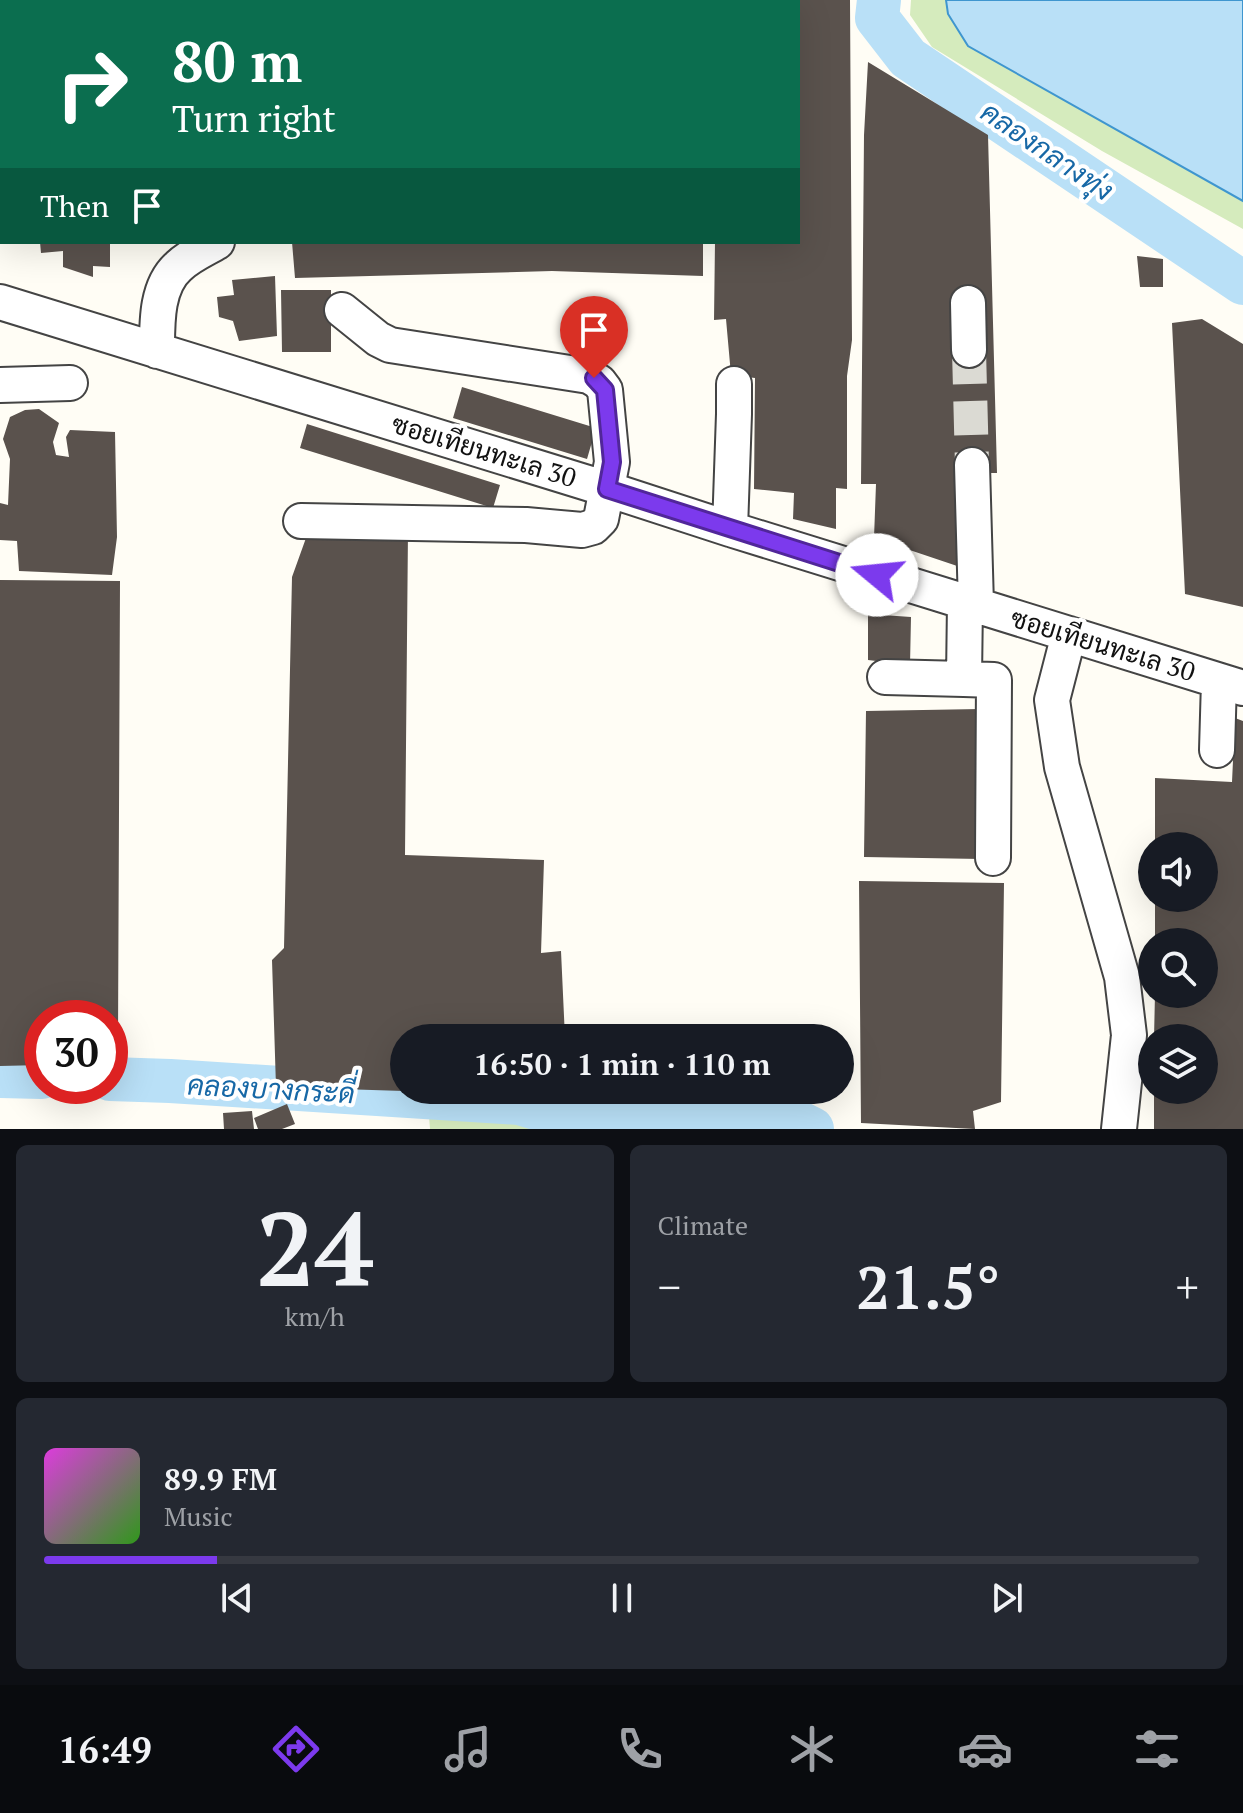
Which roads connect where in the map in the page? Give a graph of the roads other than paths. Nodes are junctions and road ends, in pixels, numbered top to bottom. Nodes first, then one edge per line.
1 (214, 244) edge
2 (0, 302) edge
3 (968, 303) dead end
4 (342, 310) dead end
5 (969, 350) tunnel mouth
6 (157, 351) junction
7 (70, 383) dead end
8 (734, 384) dead end
9 (0, 385) edge
10 (972, 465) tunnel mouth
11 (607, 489) junction
12 (301, 521) dead end
13 (730, 529) junction
14 (970, 604) junction
15 (1069, 634) junction
16 (885, 677) dead end
17 (964, 679) junction
18 (1231, 685) edge
19 (1217, 750) dead end
20 (993, 858) dead end
21 (1119, 1129) edge

1 - 6 street
2 - 6 street, ซอยเทียนทะเล 30
3 - 5 street
4 - 11 street
6 - 11 street, ซอยเทียนทะเล 30
7 - 9 street
8 - 13 street
10 - 14 street
11 - 12 street
11 - 13 street, ซอยเทียนทะเล 30
13 - 14 street, ซอยเทียนทะเล 30
14 - 15 street, ซอยเทียนทะเล 30
14 - 17 street
15 - 18 street, ซอยเทียนทะเล 30
15 - 21 street
16 - 17 street
17 - 20 street
18 - 19 street

